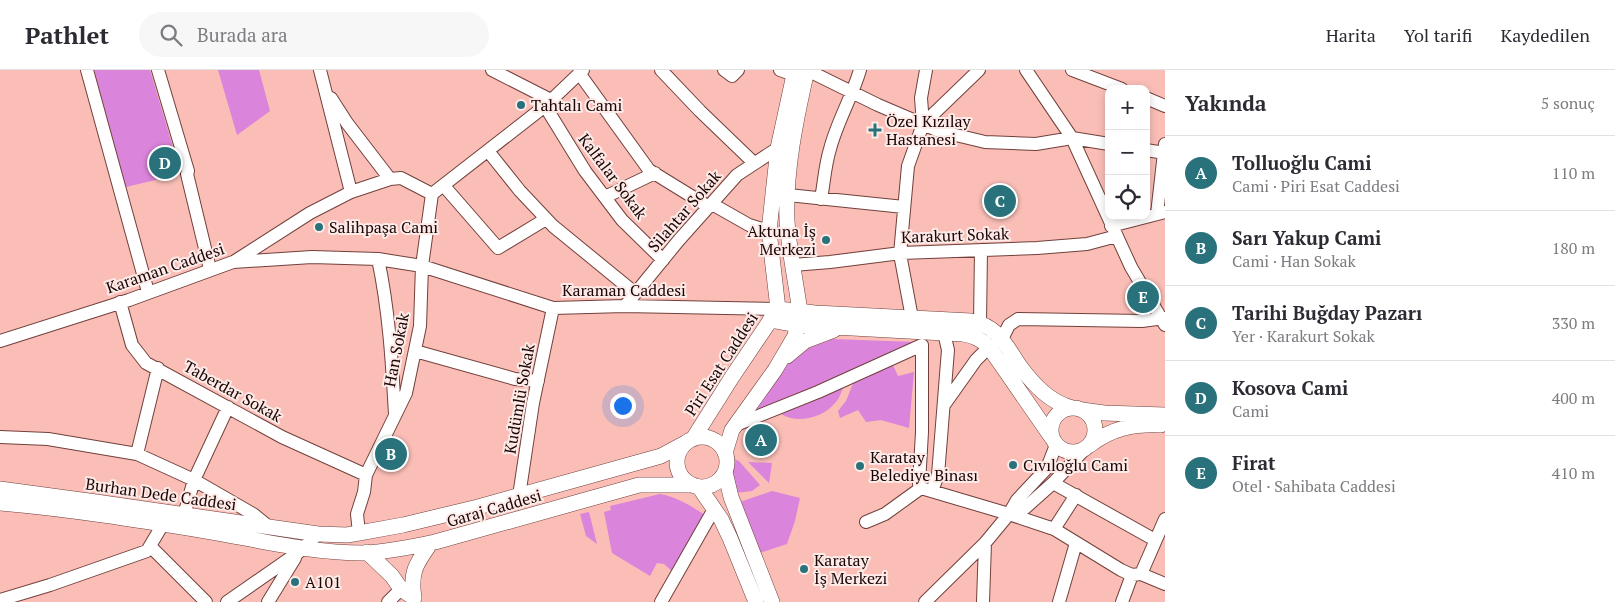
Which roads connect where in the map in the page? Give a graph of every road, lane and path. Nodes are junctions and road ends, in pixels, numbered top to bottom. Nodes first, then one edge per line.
1 (87, 70) edge
2 (158, 70) edge
3 (320, 70) edge
4 (492, 70) edge
5 (661, 70) edge
6 (724, 70) edge
7 (738, 70) edge
8 (860, 70) edge
9 (926, 70) edge
10 (979, 70) edge
11 (1026, 70) edge
12 (1072, 70) edge
13 (794, 71) edge
14 (581, 72) edge
15 (1111, 85) edge
16 (324, 88) junction
17 (853, 93) junction
18 (1150, 100) edge
19 (548, 103) junction
20 (1165, 106) edge
21 (923, 124) junction
22 (1072, 138) junction
23 (1105, 143) edge
24 (778, 148) junction
25 (1150, 150) edge
26 (1165, 150) edge
27 (488, 151) junction
28 (754, 163) junction
29 (655, 173) junction
30 (390, 179) junction
31 (444, 186) junction
32 (351, 192) junction
33 (432, 194) junction
34 (788, 195) junction
35 (605, 197) junction
36 (822, 199) junction
37 (711, 205) junction
38 (904, 207) junction
39 (1161, 213) edge
40 (546, 219) junction
41 (769, 231) junction
42 (1114, 231) junction
43 (981, 250) junction
44 (900, 253) junction
45 (378, 259) junction
46 (662, 260) junction
47 (233, 262) junction
48 (793, 265) junction
49 (422, 266) junction
50 (210, 269) junction
51 (148, 292) junction
52 (636, 293) junction
53 (120, 302) junction
54 (625, 306) junction
55 (553, 308) junction
56 (774, 315) junction
57 (799, 318) junction
58 (912, 318) junction
59 (1164, 320) edge
60 (980, 323) junction
61 (841, 327) junction
62 (944, 333) junction
63 (0, 341) edge
64 (996, 343) junction
65 (415, 352) junction
66 (780, 361) junction
67 (158, 368) junction
68 (538, 381) junction
69 (944, 405) junction
70 (228, 407) junction
71 (1077, 409) junction
72 (395, 414) junction
73 (1165, 415) edge
74 (736, 425) junction
75 (1165, 426) edge
76 (0, 437) edge
77 (690, 440) junction
78 (1054, 441) junction
79 (1087, 448) junction
80 (725, 453) junction
81 (137, 454) junction
82 (724, 472) junction
83 (366, 475) junction
84 (194, 480) junction
85 (1053, 482) junction
86 (696, 486) junction
87 (0, 489) edge
88 (927, 489) junction
89 (1076, 495) junction
90 (519, 496) junction
91 (0, 503) edge
92 (714, 509) junction
93 (1009, 514) junction
94 (184, 515) junction
95 (1165, 519) edge
96 (866, 522) dead end
97 (163, 524) junction
98 (269, 527) junction
99 (1054, 529) junction
100 (359, 533) junction
101 (318, 534) junction
102 (1155, 540) junction
103 (985, 543) junction
104 (1076, 543) junction
105 (430, 544) junction
106 (150, 546) junction
107 (301, 550) junction
108 (367, 552) junction
109 (1136, 574) junction
110 (1165, 584) edge
111 (411, 596) edge
112 (0, 600) edge
113 (206, 602) edge
114 (227, 602) edge
115 (268, 602) edge
116 (388, 602) edge
117 (661, 602) edge
118 (756, 602) edge
119 (772, 602) edge
120 (925, 602) edge
121 (983, 602) edge
122 (1058, 602) edge
123 (1122, 602) edge

1 - 51 street
2 - 50 street
3 - 16 street
4 - 19 street
5 - 28 street
6 - 7 street
8 - 17 street
9 - 21 street
10 - 21 street
11 - 22 street
12 - 15 street
13 - 17 street
13 - 24 main road
13 - 34 main road
14 - 19 street
14 - 29 street
16 - 30 street
16 - 32 street
17 - 21 street
17 - 36 street
18 - 20 street
19 - 27 street
19 - 35 street, Kalfalar Sokak
21 - 22 street
21 - 38 street
22 - 23 street
22 - 42 street
24 - 28 street, Silahtar Sokak
24 - 41 main road
25 - 26 street
26 - 39 street
27 - 31 street
27 - 40 street
28 - 37 street, Silahtar Sokak
29 - 35 street
29 - 37 street
30 - 32 street
30 - 33 street
31 - 33 street
31 - 40 street
32 - 47 street
33 - 49 street, Han Sokak
34 - 36 street
34 - 48 main road
35 - 46 street, Kalfalar Sokak
36 - 38 street
37 - 41 street
37 - 46 street, Silahtar Sokak
38 - 44 street
39 - 42 street, Karakurt Sokak
40 - 52 street
41 - 56 main road
42 - 43 street, Karakurt Sokak
42 - 59 street
43 - 44 street, Karakurt Sokak
43 - 60 street
44 - 48 street, Karakurt Sokak
44 - 58 street
45 - 47 street, Karaman Caddesi
45 - 49 street, Karaman Caddesi
45 - 72 street
46 - 52 street, Silahtar Sokak
47 - 50 street, Karaman Caddesi
48 - 57 main road
49 - 55 street, Karaman Caddesi
49 - 65 street, Han Sokak
50 - 51 street, Karaman Caddesi
51 - 53 street, Karaman Caddesi
52 - 54 street, Silahtar Sokak
53 - 63 street, Karaman Caddesi
53 - 67 street, Taberdar Sokak
54 - 55 street, Karaman Caddesi
54 - 56 street, Karaman Caddesi
55 - 68 street, Kudümlü Sokak
56 - 57 main road, Karaman Caddesi
56 - 77 main road, Piri Esat Caddesi
57 - 58 main road, Karaman Caddesi
57 - 61 main road, Karaman Caddesi
57 - 66 main road
58 - 60 main road, Karaman Caddesi
59 - 64 street
60 - 64 main road
61 - 62 main road, Karaman Caddesi
61 - 66 main road
62 - 64 main road, Karaman Caddesi
62 - 69 street
64 - 69 street
64 - 71 main road
64 - 78 main road
65 - 68 street
65 - 72 street, Han Sokak
66 - 74 main road
67 - 70 street, Taberdar Sokak
67 - 81 street
68 - 90 street, Kudümlü Sokak
69 - 88 street
70 - 83 street, Taberdar Sokak
70 - 84 street
71 - 73 main road
71 - 78 main road
71 - 79 main road
72 - 83 street, Han Sokak
74 - 80 main road
74 - 88 street
75 - 79 main road
76 - 81 street
77 - 80 main road
77 - 86 main road
77 - 90 main road, Garaj Caddesi
78 - 79 main road
78 - 93 street
79 - 85 street
80 - 82 main road
81 - 84 street
82 - 86 main road
82 - 119 main road
83 - 100 street, Han Sokak
84 - 94 street
84 - 98 street
85 - 89 street
85 - 93 street
86 - 92 main road
86 - 105 main road, Garaj Caddesi
87 - 94 main road, Burhan Dede Caddesi
88 - 93 street
88 - 96 street
89 - 99 street
89 - 102 street
90 - 100 main road, Garaj Caddesi
91 - 97 main road, Burhan Dede Caddesi
92 - 117 street
92 - 118 main road
93 - 99 street
93 - 103 street
94 - 98 main road, Burhan Dede Caddesi
95 - 102 street
97 - 106 street
97 - 107 main road, Burhan Dede Caddesi
98 - 101 main road, Burhan Dede Caddesi
99 - 104 street
100 - 101 main road, Garaj Caddesi
101 - 107 street
102 - 109 street
103 - 120 street
103 - 121 street
104 - 109 street
104 - 122 street
105 - 108 main road, Garaj Caddesi
105 - 111 main road
106 - 112 street
106 - 113 street
107 - 108 main road, Garaj Caddesi
107 - 114 street
107 - 115 street
108 - 111 main road
109 - 110 street
109 - 123 street
111 - 116 street

